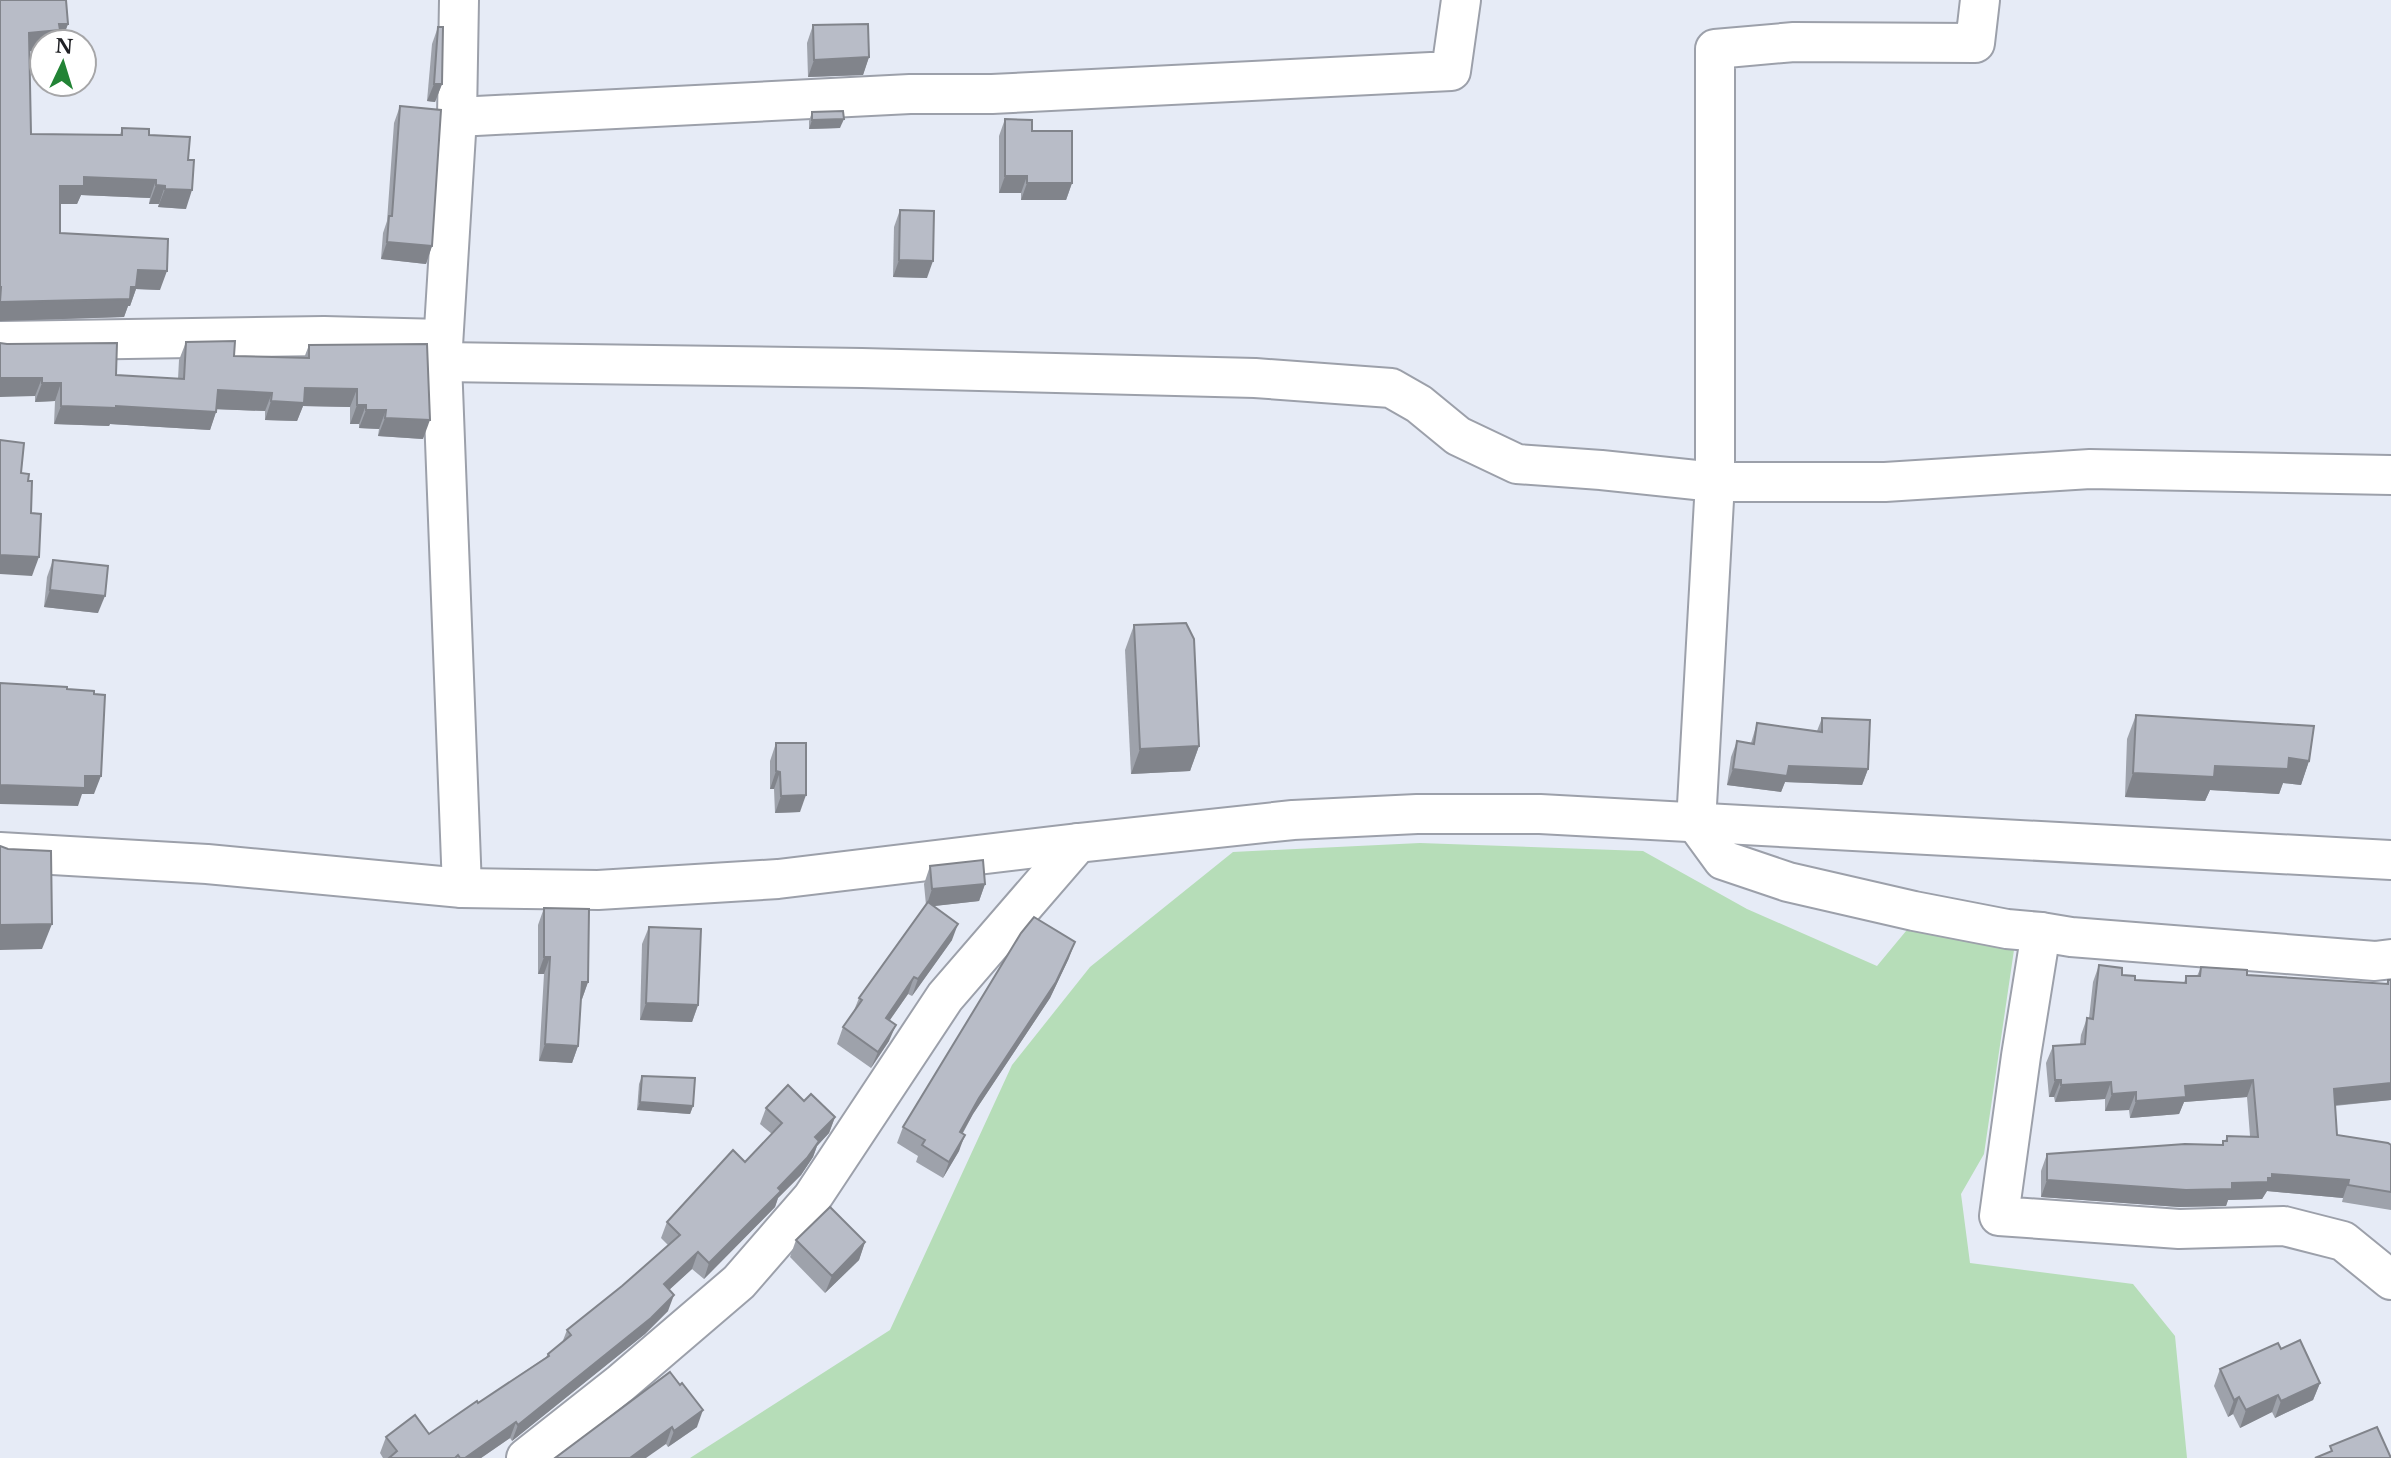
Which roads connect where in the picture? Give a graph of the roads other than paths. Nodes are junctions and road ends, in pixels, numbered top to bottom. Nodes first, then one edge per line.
1 (459, 0) edge
2 (1461, 0) edge
3 (1980, 0) edge
4 (457, 117) junction
5 (0, 341) edge
6 (442, 351) junction
7 (2391, 475) edge
8 (1715, 482) junction
9 (1696, 823) junction
10 (1078, 843) junction
11 (0, 852) edge
12 (2391, 860) edge
13 (462, 888) junction
14 (2041, 932) junction
15 (2391, 959) edge
16 (2391, 1280) edge
17 (526, 1458) edge

1 - 4 street
2 - 4 street
3 - 8 street
4 - 6 street
5 - 6 street
6 - 8 street
6 - 13 street
7 - 8 street
8 - 9 street
9 - 10 street
9 - 12 street
9 - 14 street
10 - 13 street
10 - 17 street
11 - 13 street
14 - 15 street
14 - 16 street

